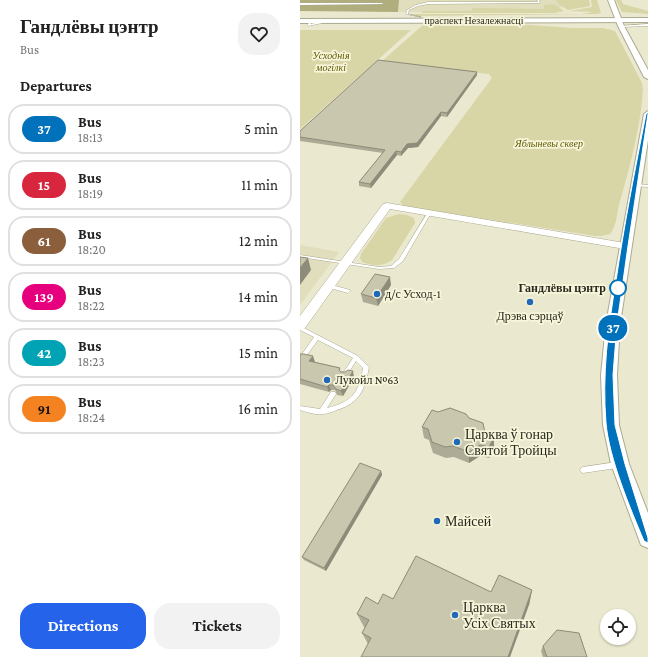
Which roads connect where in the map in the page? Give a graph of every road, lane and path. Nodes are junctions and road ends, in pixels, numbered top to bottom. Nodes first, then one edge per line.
1 (428, 0) edge
2 (434, 0) edge
3 (448, 0) edge
4 (465, 0) edge
5 (538, 0) edge
6 (611, 0) edge
7 (468, 3) junction
8 (300, 4) edge
9 (382, 4) dead end
10 (468, 7) dead end
11 (300, 17) edge
12 (420, 17) junction
13 (648, 17) edge
14 (615, 19) junction
15 (300, 20) edge
16 (648, 20) edge
17 (648, 25) edge
18 (648, 77) edge
19 (648, 114) edge
20 (642, 186) edge
21 (429, 213) junction
22 (624, 246) junction
23 (300, 256) edge
24 (345, 264) junction
25 (328, 286) junction
26 (348, 291) dead end
27 (300, 325) edge
28 (300, 328) edge
29 (317, 337) junction
30 (356, 357) junction
31 (302, 358) edge
32 (345, 374) edge
33 (333, 394) dead end
34 (300, 408) edge
35 (321, 412) junction
36 (620, 464) junction
37 (583, 470) dead end
38 (648, 538) edge

1 - 2 lane
2 - 3 lane
4 - 7 lane
5 - 7 lane
6 - 14 main road
7 - 10 lane
7 - 12 lane
8 - 9 lane
11 - 12 main road, праспект Незалежнасці
12 - 14 main road, праспект Незалежнасці
13 - 14 main road, праспект Незалежнасці
14 - 15 main road, праспект Незалежнасці
14 - 16 main road, праспект Незалежнасці
14 - 17 lane
14 - 18 main road
19 - 20 main road
20 - 22 main road
21 - 22 street
21 - 24 lane
21 - 24 street
22 - 36 main road
23 - 24 lane
24 - 25 street
25 - 26 lane
25 - 27 street
28 - 29 lane
29 - 30 lane
29 - 31 lane
30 - 32 lane
30 - 35 lane
33 - 35 lane
34 - 35 lane
36 - 37 lane
36 - 38 main road

